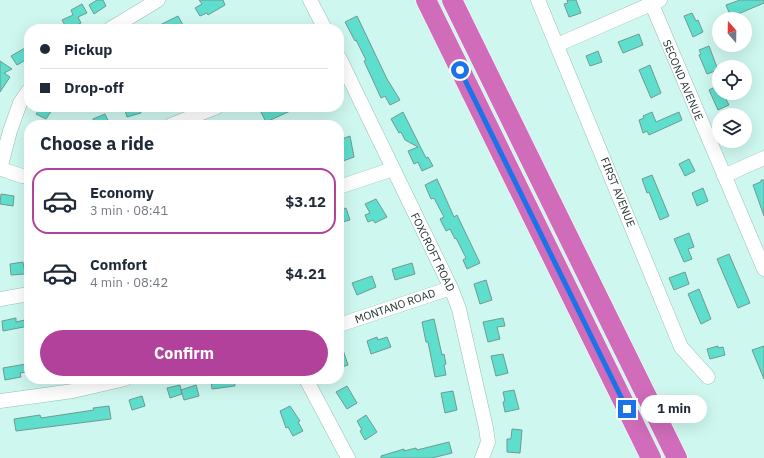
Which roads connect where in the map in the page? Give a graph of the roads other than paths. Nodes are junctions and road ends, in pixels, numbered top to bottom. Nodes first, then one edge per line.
1 (158, 0) edge
2 (310, 0) edge
3 (426, 0) edge
4 (452, 0) edge
5 (538, 0) edge
6 (654, 1) edge
7 (118, 24) edge
8 (322, 24) edge
9 (557, 45) junction
10 (344, 67) edge
11 (24, 97) edge
12 (204, 112) edge
13 (184, 120) edge
14 (764, 158) edge
15 (0, 169) edge
16 (393, 169) junction
17 (24, 176) edge
18 (724, 176) junction
19 (344, 185) edge
20 (764, 269) edge
21 (451, 288) junction
22 (24, 295) edge
23 (0, 299) edge
24 (344, 323) edge
25 (708, 377) dead end
26 (103, 384) edge
27 (309, 384) edge
28 (0, 401) edge
29 (348, 458) edge
30 (482, 458) edge
31 (651, 458) edge
32 (677, 458) edge

1 - 7 street
2 - 8 street
3 - 31 highway
4 - 32 highway
5 - 9 street, FIRST AVENUE
6 - 9 street
6 - 18 street, SECOND AVENUE
9 - 25 street, FIRST AVENUE
10 - 16 street, FOXCROFT ROAD
11 - 15 street
12 - 13 street
14 - 18 street
15 - 17 street
16 - 19 street
16 - 21 street, FOXCROFT ROAD
18 - 20 street, SECOND AVENUE
21 - 24 street, MONTANO ROAD
21 - 30 street, FOXCROFT ROAD
22 - 23 street
26 - 28 street
27 - 29 street

